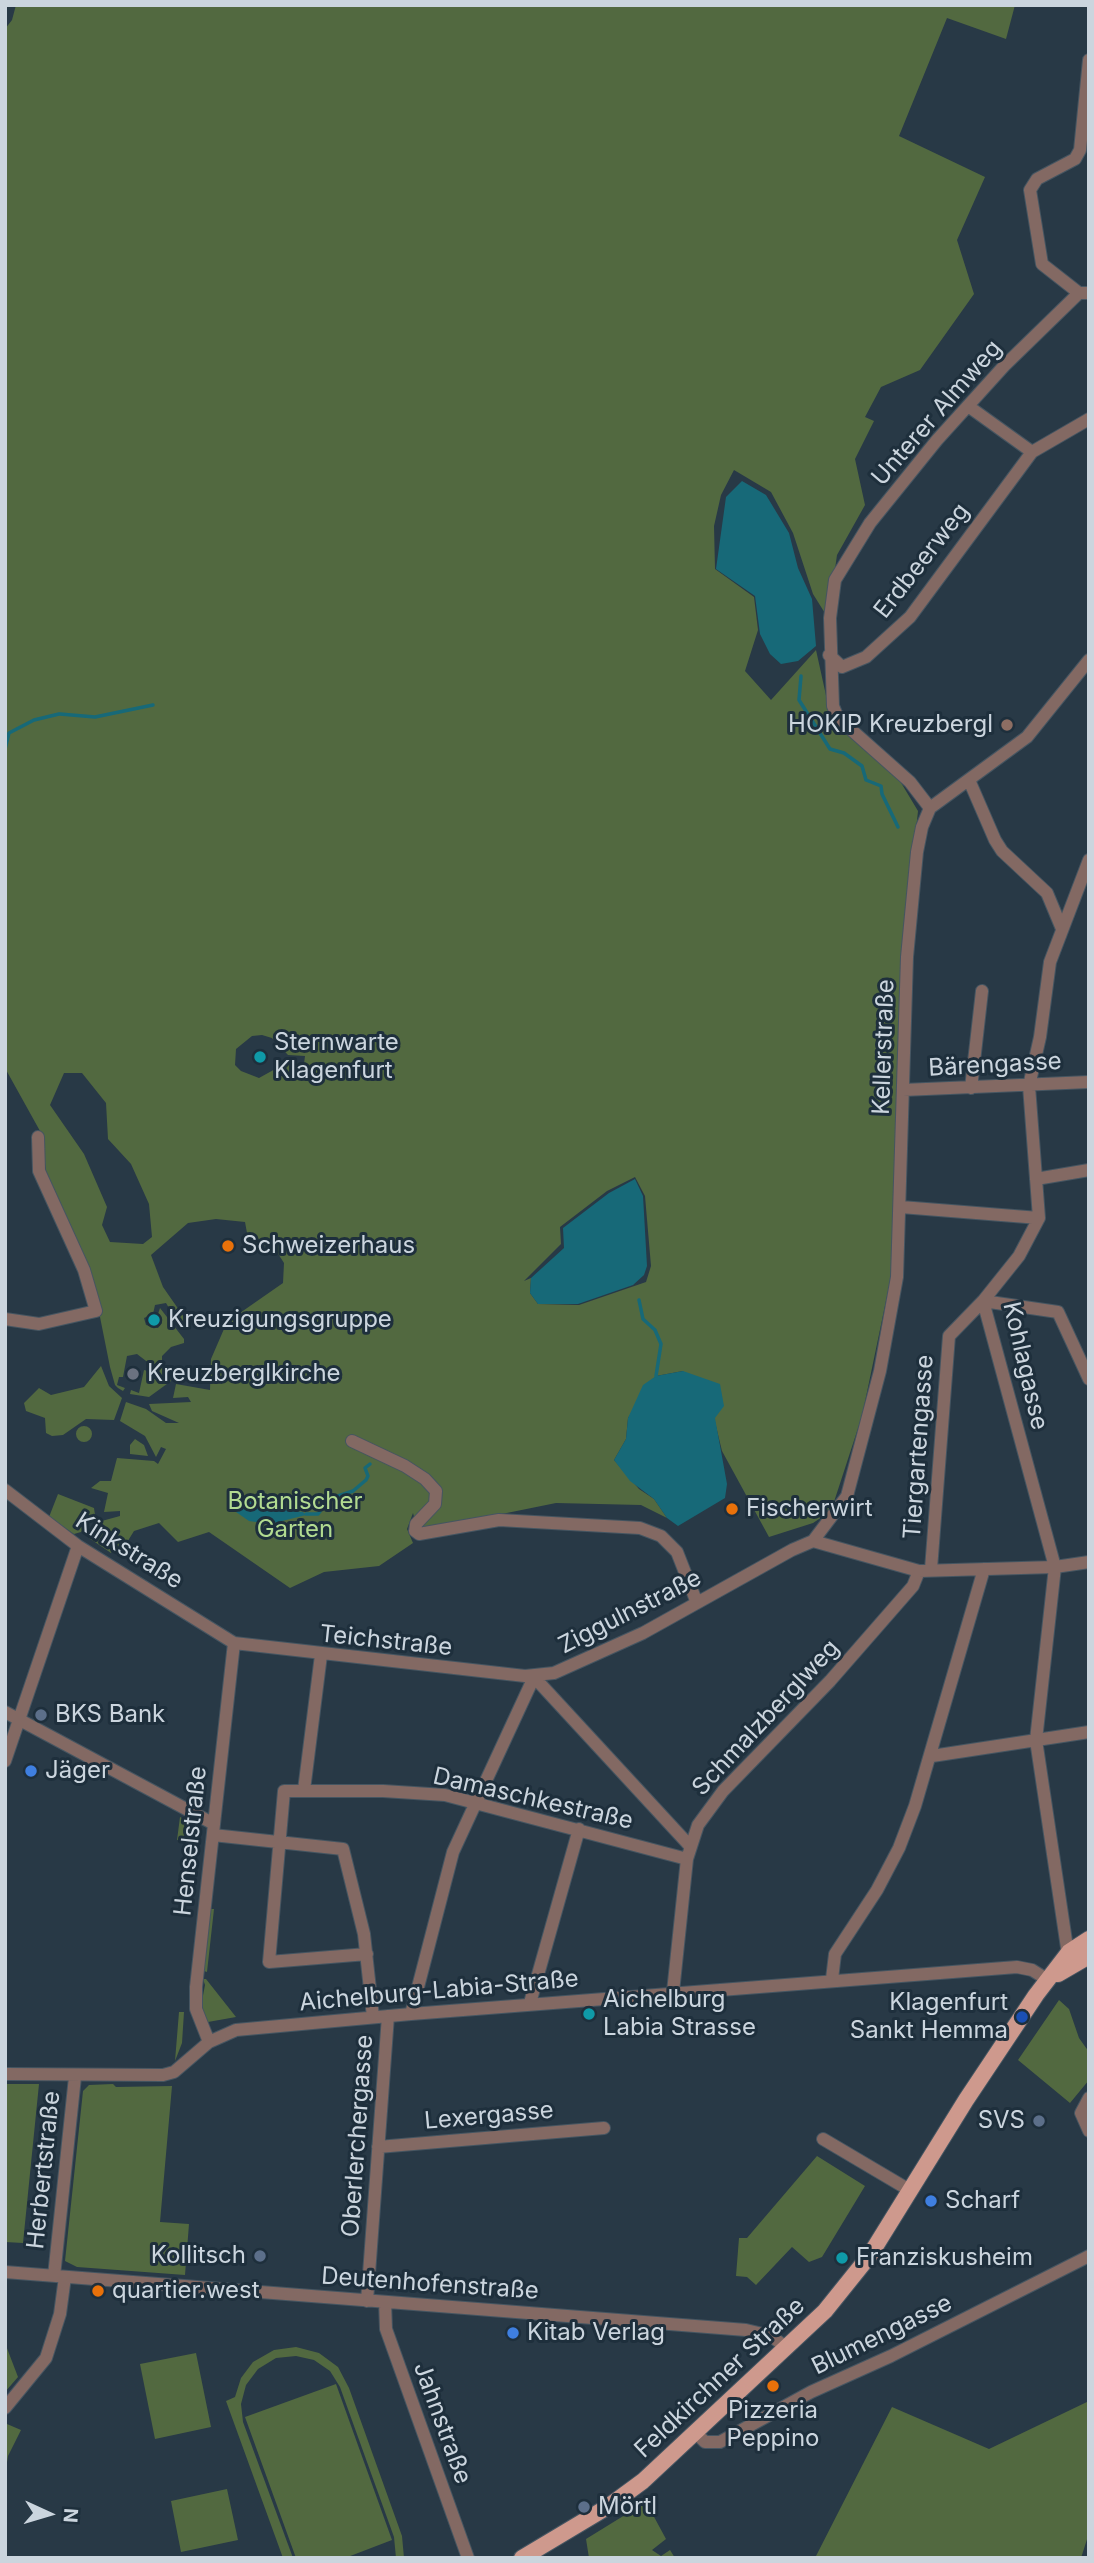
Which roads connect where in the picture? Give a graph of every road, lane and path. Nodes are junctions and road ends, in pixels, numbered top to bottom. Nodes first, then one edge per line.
1 (1089, 60) edge
2 (1076, 159) junction
3 (1089, 166) edge
4 (1084, 293) edge
5 (968, 406) junction
6 (1089, 419) edge
7 (1032, 452) junction
8 (830, 655) junction
9 (1089, 660) edge
10 (969, 780) junction
11 (930, 808) junction
12 (1089, 860) edge
13 (1062, 929) junction
14 (982, 991) dead end
15 (1089, 1082) edge
16 (1029, 1086) junction
17 (971, 1088) junction
18 (903, 1090) junction
19 (38, 1137) dead end
20 (1089, 1170) edge
21 (1036, 1179) junction
22 (901, 1207) junction
23 (1039, 1218) junction
24 (983, 1301) junction
25 (5, 1319) edge
26 (1089, 1379) edge
27 (352, 1441) dead end
28 (5, 1490) edge
29 (813, 1541) junction
30 (78, 1546) junction
31 (1089, 1562) edge
32 (1055, 1567) junction
33 (984, 1569) junction
34 (925, 1570) junction
35 (697, 1603) junction
36 (234, 1643) junction
37 (321, 1655) junction
38 (534, 1677) junction
39 (5, 1712) edge
40 (19, 1719) junction
41 (1089, 1732) edge
42 (1036, 1740) junction
43 (932, 1756) junction
44 (5, 1761) edge
45 (304, 1790) junction
46 (475, 1802) junction
47 (214, 1829) junction
48 (579, 1829) junction
49 (277, 1841) junction
50 (689, 1845) junction
51 (687, 1859) junction
52 (1089, 1940) edge
53 (368, 1954) junction
54 (1089, 1956) edge
55 (1069, 1959) junction
56 (832, 1979) junction
57 (1048, 1980) junction
58 (673, 1992) junction
59 (530, 2003) junction
60 (411, 2014) junction
61 (388, 2016) junction
62 (373, 2017) junction
63 (209, 2042) junction
64 (5, 2074) edge
65 (75, 2077) junction
66 (1089, 2098) edge
67 (604, 2128) dead end
68 (1089, 2131) edge
69 (823, 2139) dead end
70 (378, 2147) junction
71 (911, 2191) junction
72 (1089, 2256) edge
73 (5, 2272) edge
74 (59, 2277) junction
75 (367, 2301) junction
76 (384, 2302) junction
77 (787, 2348) junction
78 (5, 2408) edge
79 (696, 2433) junction
80 (468, 2558) edge
81 (522, 2558) edge

1 - 2 street
2 - 3 street
2 - 4 street
4 - 5 street, Unterer Almweg
5 - 7 street
5 - 8 street, Unterer Almweg
6 - 7 street, Erdbeerweg
7 - 8 street, Erdbeerweg
8 - 11 street
9 - 10 street
10 - 11 street
10 - 13 street
11 - 18 street, Kellerstraße
12 - 13 street
13 - 16 street
14 - 17 street
15 - 16 street, Bärengasse
16 - 17 street, Bärengasse
16 - 21 street
17 - 18 street, Bärengasse
18 - 22 street, Kellerstraße
19 - 25 street
20 - 21 street
21 - 23 street
22 - 23 street
22 - 29 street, Kellerstraße
23 - 24 street, Kohlagasse
24 - 26 street
24 - 32 street, Kohlagasse
24 - 34 street, Tiergartengasse
27 - 35 street
28 - 30 street, Kinkstraße
29 - 34 street
29 - 35 street, Ziggulnstraße
30 - 36 street, Kinkstraße
30 - 40 street
31 - 32 street
32 - 33 street
32 - 42 street
33 - 34 street
33 - 43 street
34 - 50 street, Schmalzberglweg
35 - 38 street, Ziggulnstraße
36 - 37 street, Teichstraße
36 - 47 street, Henselstraße
37 - 38 street, Teichstraße
37 - 45 street
38 - 46 street, Ziggulnstraße
38 - 50 street
39 - 40 street
40 - 44 street
40 - 47 street
41 - 42 street
42 - 43 street
42 - 55 street
43 - 56 street
45 - 46 street, Damaschkestraße
45 - 49 street, Damaschkestraße
46 - 48 street, Damaschkestraße
46 - 60 street, Ziggulnstraße
47 - 49 street
47 - 63 street, Henselstraße
48 - 51 street, Damaschkestraße
48 - 59 street
49 - 53 street
49 - 53 street
50 - 51 street, Schmalzberglweg
51 - 58 street, Schmalzberglweg
52 - 55 main road, Feldkirchner Straße
53 - 62 street
54 - 55 main road, Feldkirchner Straße
55 - 57 main road, Feldkirchner Straße
56 - 57 street, Aichelburg-Labia-Straße
56 - 58 street, Aichelburg-Labia-Straße
57 - 71 main road, Feldkirchner Straße
58 - 59 street, Aichelburg-Labia-Straße
59 - 60 street, Aichelburg-Labia-Straße
60 - 61 street, Aichelburg-Labia-Straße
61 - 62 street, Aichelburg-Labia-Straße
61 - 70 street, Oberlerchergasse
62 - 63 street, Aichelburg-Labia-Straße
63 - 65 street
64 - 65 street
65 - 74 street, Herbertstraße
66 - 68 street
67 - 70 street, Lexergasse
69 - 71 street
70 - 75 street, Oberlerchergasse
71 - 77 main road, Feldkirchner Straße
72 - 79 street, Blumengasse
73 - 74 street, Deutenhofenstraße
74 - 75 street, Deutenhofenstraße
74 - 78 street, Herbertstraße
75 - 76 street, Deutenhofenstraße
76 - 77 street, Deutenhofenstraße
76 - 80 street, Jahnstraße
77 - 79 main road, Feldkirchner Straße
79 - 81 main road, Feldkirchner Straße

